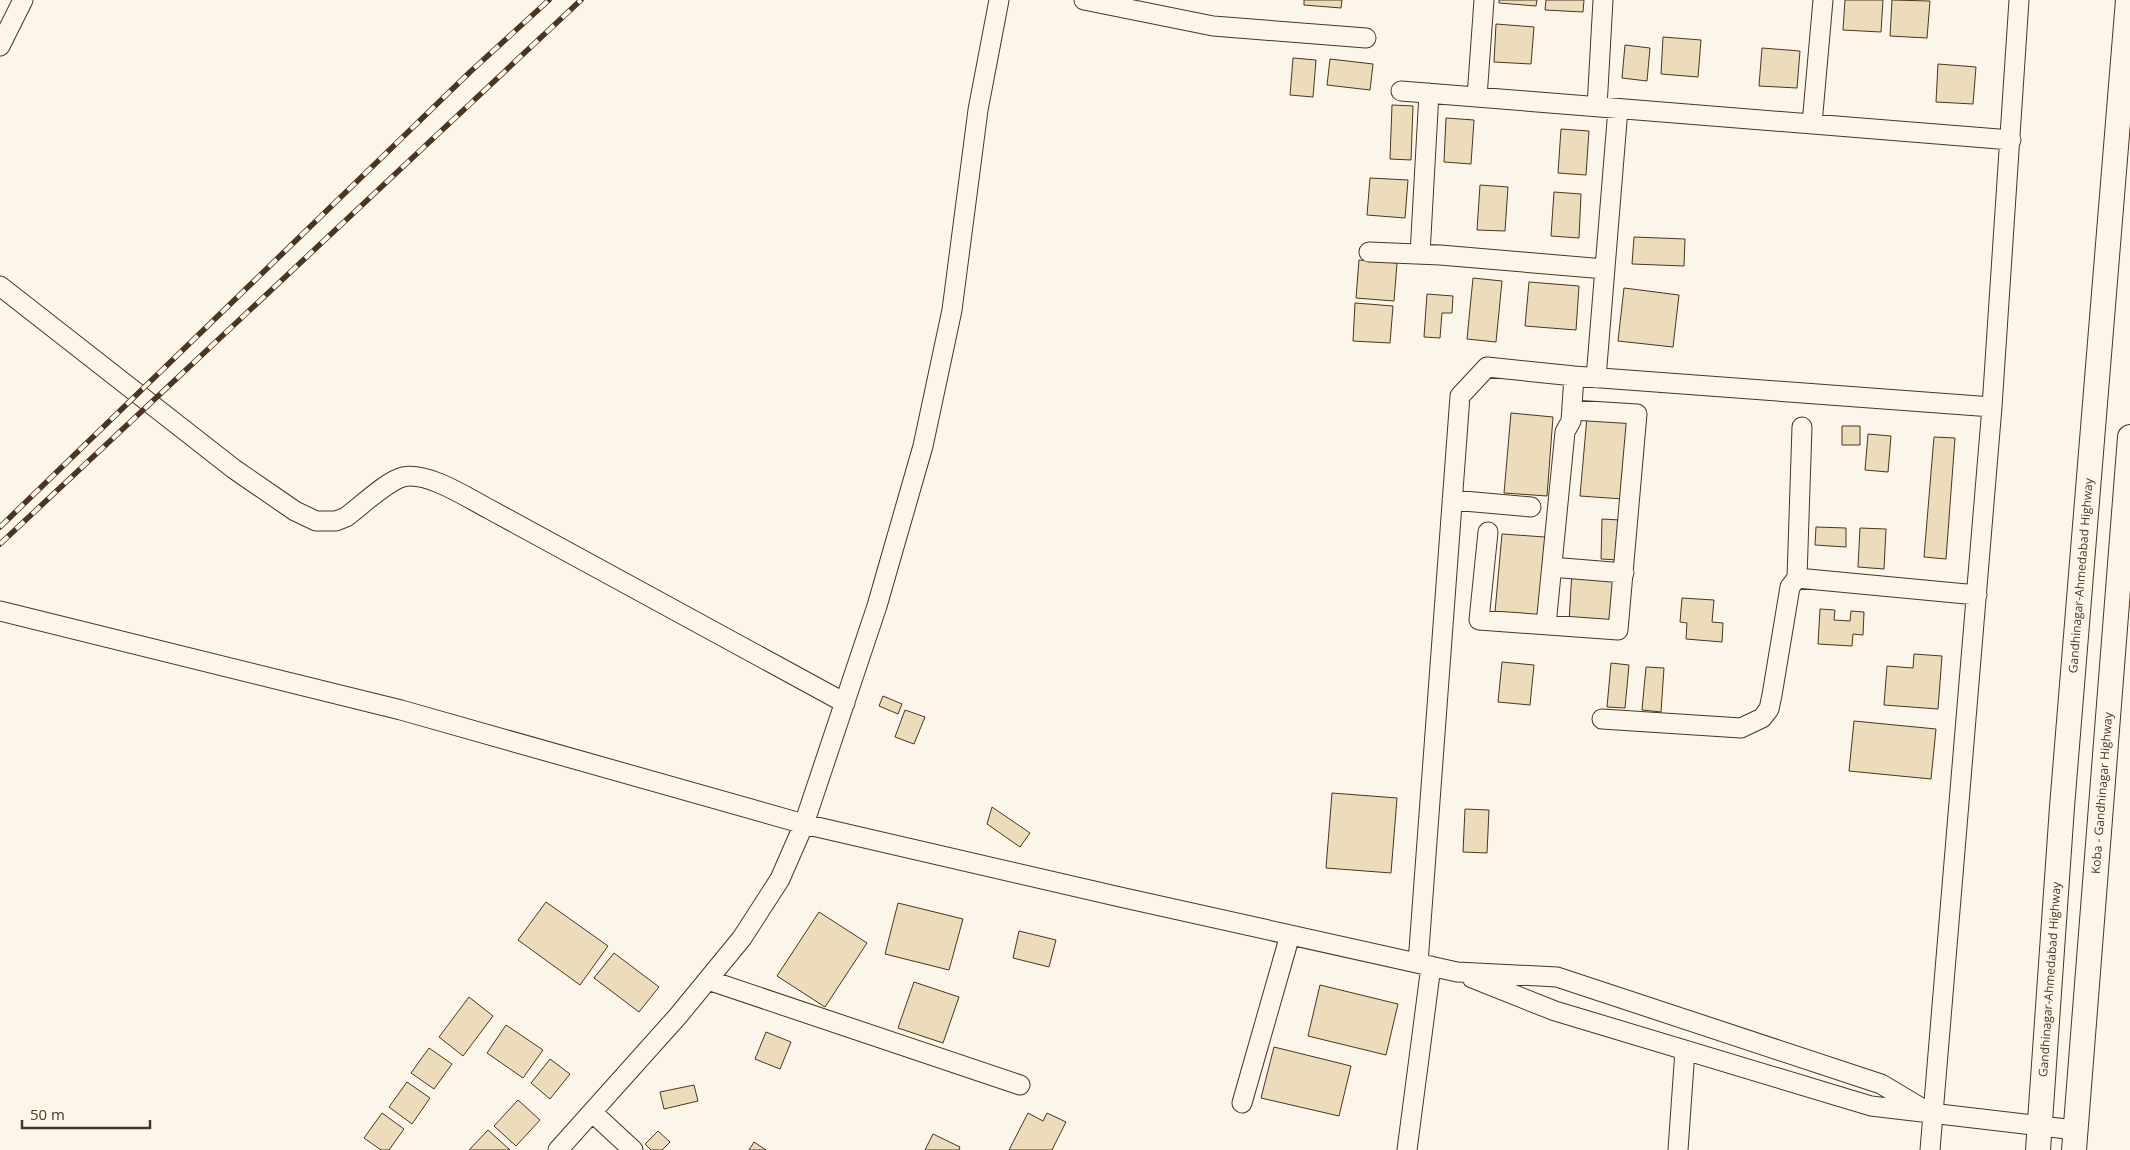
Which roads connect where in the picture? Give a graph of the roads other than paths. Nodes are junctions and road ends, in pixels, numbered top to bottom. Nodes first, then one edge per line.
1 (23, 0) edge
2 (999, 0) edge
3 (1084, 0) edge
4 (1484, 0) edge
5 (1603, 0) edge
6 (1823, 0) edge
7 (2019, 0) edge
8 (2128, 0) edge
9 (1366, 38) dead end
10 (0, 46) edge
11 (1401, 91) dead end
12 (1429, 93) junction
13 (1477, 97) junction
14 (1597, 107) junction
15 (1618, 109) junction
16 (1812, 124) junction
17 (2011, 140) junction
18 (1369, 252) dead end
19 (1420, 254) junction
20 (1605, 269) junction
21 (0, 286) edge
22 (1574, 376) junction
23 (1596, 378) junction
24 (1992, 407) junction
25 (1571, 416) junction
26 (1802, 427) dead end
27 (2130, 437) edge
28 (1452, 500) junction
29 (1531, 507) dead end
30 (1488, 532) dead end
31 (1563, 568) junction
32 (1624, 572) junction
33 (1797, 578) junction
34 (1977, 595) junction
35 (0, 611) edge
36 (1552, 625) junction
37 (845, 703) junction
38 (1602, 719) dead end
39 (804, 824) junction
40 (1290, 935) junction
41 (1425, 965) junction
42 (1457, 972) junction
43 (708, 980) junction
44 (1686, 1050) junction
45 (1020, 1085) dead end
46 (1242, 1103) dead end
47 (592, 1113) junction
48 (1933, 1115) junction
49 (2039, 1139) edge
50 (2074, 1140) edge
51 (558, 1150) edge
52 (633, 1150) edge
53 (1407, 1150) edge
54 (1678, 1150) edge
55 (1930, 1150) edge

1 - 10 street
2 - 37 street
3 - 9 street
4 - 13 street
5 - 14 street
6 - 16 street
7 - 17 street
8 - 49 main road, Gandhinagar-Ahmedabad Highway
11 - 12 street
12 - 13 street
12 - 19 street
13 - 14 street
14 - 15 street
15 - 16 street
15 - 20 street
16 - 17 street
17 - 24 street
18 - 19 street
19 - 20 street
20 - 23 street
21 - 37 street
22 - 23 street
22 - 25 street
22 - 28 street
23 - 24 street
24 - 34 street
25 - 31 street
25 - 32 street
25 - 36 street
26 - 33 street
27 - 50 main road, Koba - Gandhinagar Highway
28 - 29 street
28 - 41 street
30 - 36 street
31 - 32 street
31 - 36 street
32 - 36 street
33 - 34 street
33 - 38 street
34 - 48 street
35 - 39 street
37 - 39 street
39 - 40 street
39 - 43 street
40 - 41 street
40 - 46 street
41 - 42 street
41 - 53 street
42 - 44 street
42 - 48 street
43 - 45 street
43 - 47 street
44 - 48 street
44 - 54 street
47 - 51 street
47 - 52 street
48 - 49 street
48 - 55 street
49 - 50 street

